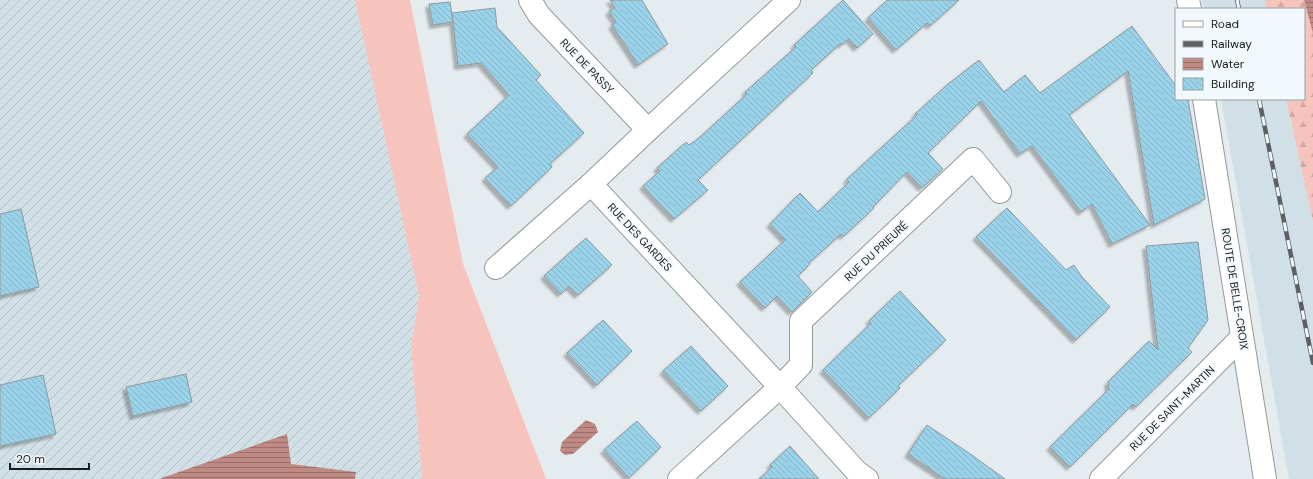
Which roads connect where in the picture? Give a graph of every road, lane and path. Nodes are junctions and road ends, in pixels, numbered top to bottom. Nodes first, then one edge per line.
1 (530, 0) edge
2 (789, 0) edge
3 (1204, 100) edge
4 (648, 130) junction
5 (591, 184) junction
6 (1000, 192) dead end
7 (496, 268) dead end
8 (1242, 337) junction
9 (780, 387) junction
10 (678, 479) edge
11 (867, 479) edge
12 (1101, 479) edge
13 (1265, 479) edge

1 - 4 street, RUE DE PASSY
2 - 4 street
3 - 8 street, ROUTE DE BELLE-CROIX
4 - 5 street
5 - 7 street
5 - 9 street, RUE DES GARDES
6 - 9 street, RUE DU PRIEURÉ
8 - 12 street, RUE DE SAINT-MARTIN
8 - 13 street, ROUTE DE BELLE-CROIX
9 - 10 street
9 - 11 street

